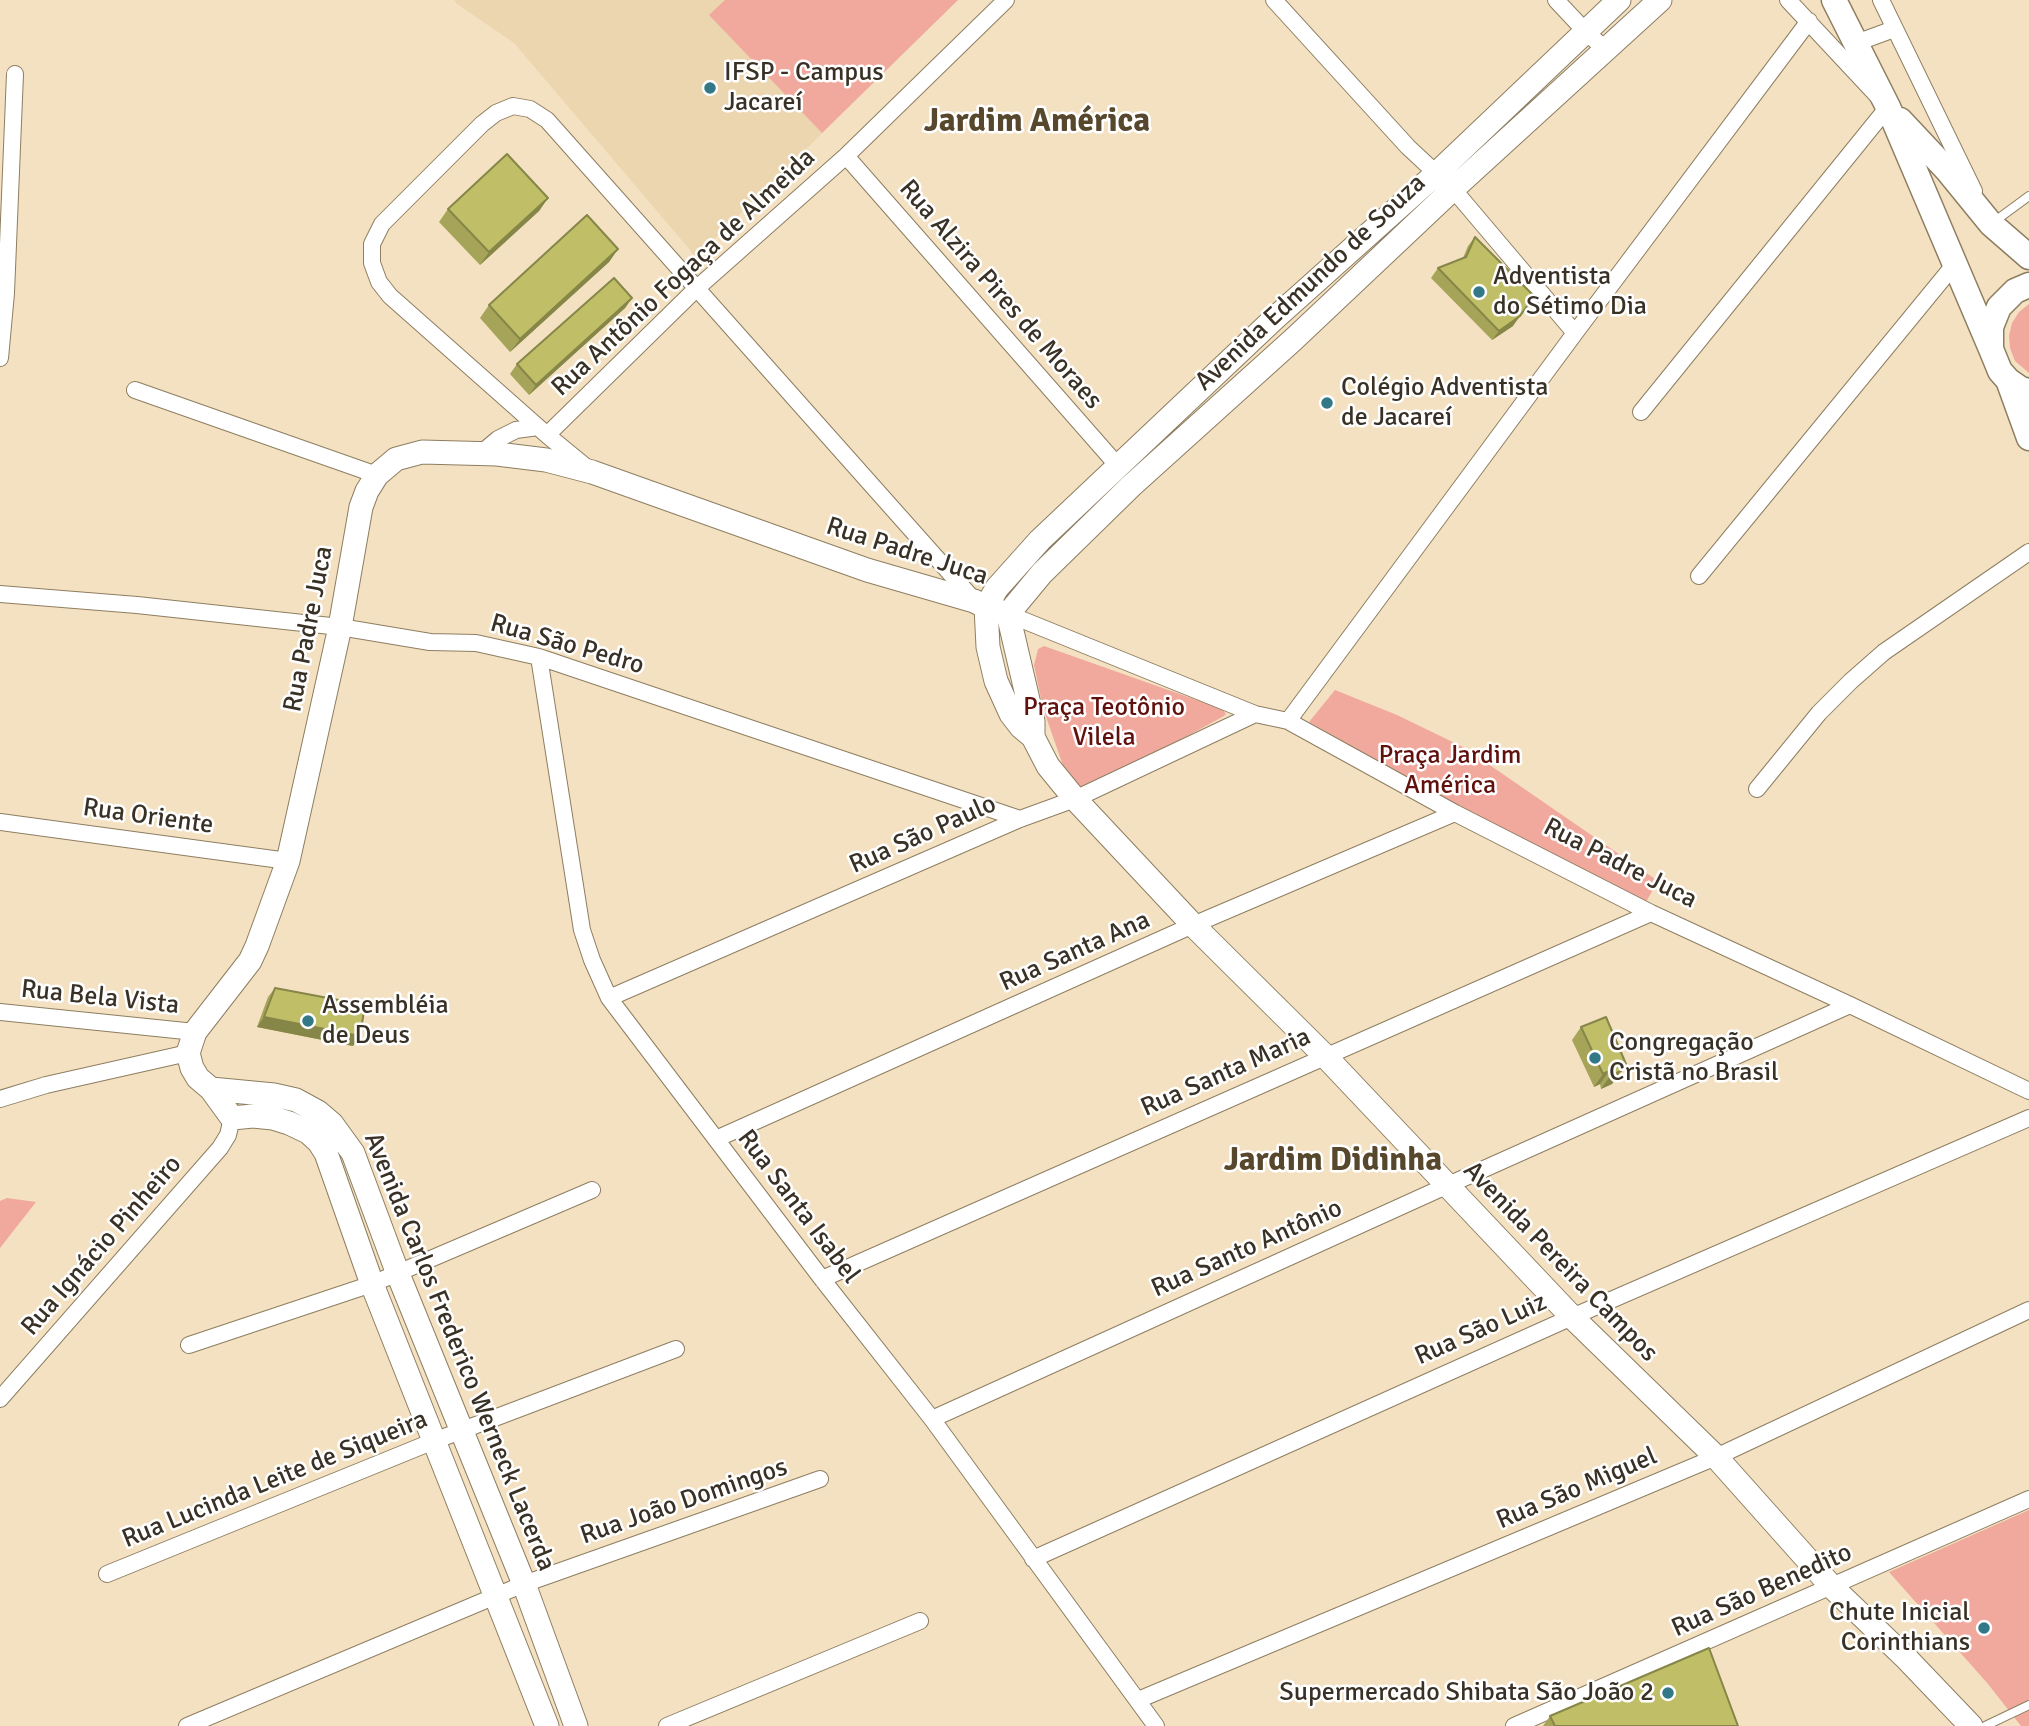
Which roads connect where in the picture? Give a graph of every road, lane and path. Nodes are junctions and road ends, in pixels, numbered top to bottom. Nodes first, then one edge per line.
1 (1006, 0) edge
2 (1274, 0) edge
3 (1556, 0) edge
4 (1619, 0) edge
5 (1660, 0) edge
6 (1788, 0) edge
7 (1834, 0) edge
8 (1881, 0) edge
9 (1809, 21) junction
10 (1894, 29) junction
11 (1586, 32) junction
12 (1856, 43) junction
13 (1606, 50) junction
14 (15, 74) dead end
15 (1888, 107) junction
16 (846, 156) junction
17 (1445, 181) junction
18 (2029, 195) edge
19 (1991, 224) junction
20 (2029, 257) edge
21 (1954, 265) junction
22 (2029, 285) edge
23 (696, 289) junction
24 (3, 292) edge
25 (1575, 333) junction
26 (1991, 349) junction
27 (0, 358) edge
28 (2018, 385) edge
29 (135, 390) dead end
30 (1641, 412) dead end
31 (542, 431) junction
32 (2029, 438) edge
33 (480, 455) junction
34 (1118, 466) junction
35 (592, 472) junction
36 (377, 475) junction
37 (2029, 552) edge
38 (1699, 576) dead end
39 (0, 594) edge
40 (989, 607) junction
41 (340, 627) junction
42 (539, 657) junction
43 (1255, 714) junction
44 (1288, 721) junction
45 (1757, 789) dead end
46 (1075, 799) junction
47 (1455, 813) junction
48 (1020, 819) junction
49 (0, 822) edge
50 (288, 861) junction
51 (1651, 913) junction
52 (1193, 925) junction
53 (609, 998) junction
54 (1850, 1005) junction
55 (0, 1012) edge
56 (192, 1042) junction
57 (1325, 1056) junction
58 (211, 1089) junction
59 (2029, 1091) edge
60 (0, 1099) edge
61 (232, 1118) junction
62 (2029, 1118) edge
63 (716, 1139) junction
64 (1446, 1185) junction
65 (592, 1189) dead end
66 (398, 1274) junction
67 (822, 1279) junction
68 (372, 1284) junction
69 (2029, 1310) edge
70 (1572, 1317) junction
71 (189, 1345) dead end
72 (676, 1349) dead end
73 (0, 1399) edge
74 (932, 1419) junction
75 (462, 1431) junction
76 (434, 1441) junction
77 (1716, 1457) junction
78 (820, 1479) dead end
79 (2029, 1499) edge
80 (1033, 1559) junction
81 (107, 1574) dead end
82 (524, 1584) junction
83 (1832, 1587) junction
84 (494, 1597) junction
85 (920, 1621) dead end
86 (1138, 1700) junction
87 (2029, 1705) edge
88 (187, 1726) edge
89 (547, 1726) edge
90 (576, 1726) edge
91 (667, 1726) edge
92 (1156, 1726) edge
93 (1514, 1726) edge
94 (1971, 1726) edge
95 (1985, 1726) edge

1 - 16 street, Rua Antônio Fogaça de Almeida
2 - 17 street
3 - 11 street
4 - 11 main road, Avenida Edmundo de Souza
5 - 13 main road, Avenida Edmundo de Souza
6 - 9 street
7 - 12 main road
8 - 10 street
9 - 15 street
9 - 25 street
10 - 12 street
10 - 19 street
11 - 13 street
11 - 17 main road, Avenida Edmundo de Souza
12 - 15 main road
13 - 17 main road, Avenida Edmundo de Souza
14 - 24 street
15 - 19 main road
15 - 21 main road
15 - 30 street
16 - 23 street, Rua Antônio Fogaça de Almeida
16 - 34 street, Rua Alzira Pires de Moraes
17 - 25 street
17 - 34 main road, Avenida Edmundo de Souza
17 - 40 main road, Avenida Edmundo de Souza
18 - 19 lane
19 - 20 main road
21 - 26 main road
21 - 38 street
22 - 26 main road
23 - 31 street, Rua Antônio Fogaça de Almeida
23 - 31 street
23 - 40 street
24 - 27 street
25 - 44 street
26 - 28 main road
28 - 32 main road
29 - 36 street
31 - 33 street
31 - 35 street
33 - 35 main road, Rua Padre Juca
33 - 36 main road, Rua Padre Juca
34 - 40 main road, Avenida Edmundo de Souza
35 - 40 main road, Rua Padre Juca
36 - 41 main road, Rua Padre Juca
37 - 45 street
39 - 41 street, Rua São Pedro
40 - 43 street, Rua Padre Juca
40 - 46 main road, Avenida Pereira Campos
41 - 42 street, Rua São Pedro
41 - 50 main road, Rua Padre Juca
42 - 48 street, Rua São Pedro
42 - 53 street, Rua Santa Isabel
43 - 44 street, Rua Padre Juca
43 - 46 street, Rua São Paulo
44 - 47 street, Rua Padre Juca
46 - 48 street, Rua São Paulo
46 - 52 main road, Avenida Pereira Campos
47 - 51 street, Rua Padre Juca
47 - 52 street, Rua Santa Ana
48 - 53 street, Rua São Paulo
49 - 50 street, Rua Oriente
50 - 56 main road, Rua Padre Juca
51 - 54 street, Rua Padre Juca
51 - 57 street, Rua Santa Maria
52 - 57 main road, Avenida Pereira Campos
52 - 63 street, Rua Santa Ana
53 - 63 street, Rua Santa Isabel
54 - 59 street, Rua Padre Juca
54 - 64 street, Rua Santo Antônio
55 - 56 street, Rua Bela Vista
56 - 58 main road
56 - 60 street
57 - 64 main road, Avenida Pereira Campos
57 - 67 street, Rua Santa Maria
58 - 61 main road
58 - 66 main road, Avenida Carlos Frederico Werneck Lacerda
61 - 68 main road, Avenida Carlos Frederico Werneck Lacerda
61 - 73 street, Rua Ignácio Pinheiro
62 - 70 street, Rua São Luiz
63 - 67 street, Rua Santa Isabel
64 - 70 main road, Avenida Pereira Campos
64 - 74 street, Rua Santo Antônio
65 - 66 street
66 - 68 street
66 - 75 main road, Avenida Carlos Frederico Werneck Lacerda
67 - 74 street, Rua Santa Isabel
68 - 71 street
68 - 76 main road, Avenida Carlos Frederico Werneck Lacerda
69 - 77 street, Rua São Miguel
70 - 77 main road, Avenida Pereira Campos
70 - 80 street, Rua São Luiz
72 - 75 street, Rua Lucinda Leite de Siqueira
74 - 80 street, Rua Santa Isabel
75 - 76 street, Rua Lucinda Leite de Siqueira
75 - 82 main road, Avenida Carlos Frederico Werneck Lacerda
76 - 81 street, Rua Lucinda Leite de Siqueira
76 - 84 main road, Avenida Carlos Frederico Werneck Lacerda
77 - 83 main road, Avenida Pereira Campos
77 - 86 street, Rua São Miguel
78 - 82 street, Rua João Domingos
79 - 83 street, Rua São Benedito
80 - 86 street, Rua Santa Isabel
82 - 84 street, Rua João Domingos
82 - 90 main road, Avenida Carlos Frederico Werneck Lacerda
83 - 93 street, Rua São Benedito
83 - 94 main road, Avenida Pereira Campos
84 - 88 street, Rua João Domingos
84 - 89 main road, Avenida Carlos Frederico Werneck Lacerda
85 - 91 street
86 - 92 street, Rua Santa Isabel
87 - 95 lane

